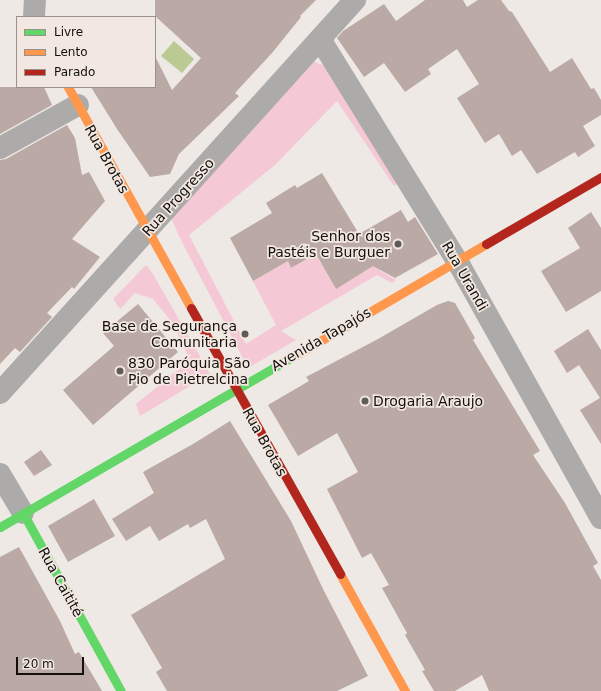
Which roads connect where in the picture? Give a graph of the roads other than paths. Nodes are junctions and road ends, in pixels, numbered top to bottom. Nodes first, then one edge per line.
1 (35, 0) edge
2 (355, 0) edge
3 (34, 16) edge
4 (320, 39) junction
5 (73, 96) edge
6 (0, 148) edge
7 (601, 177) edge
8 (147, 230) junction
9 (456, 260) junction
10 (236, 389) junction
11 (0, 393) edge
12 (0, 474) edge
13 (23, 513) junction
14 (601, 518) edge
15 (0, 527) edge
16 (121, 691) edge
17 (405, 691) edge

1 - 3 street
2 - 4 street, Rua Progresso
4 - 8 street, Rua Progresso
4 - 9 street, Rua Urandi
5 - 6 street
5 - 8 street, Rua Brotas
7 - 9 street, Avenida Tapajós
8 - 10 street, Rua Brotas
8 - 11 street, Rua Progresso
9 - 10 street, Avenida Tapajós
9 - 14 street, Rua Urandi
10 - 13 street, Avenida Tapajós
10 - 17 street, Rua Brotas
12 - 13 street, Rua Caitité
13 - 15 street, Avenida Tapajós
13 - 16 street, Rua Caitité

